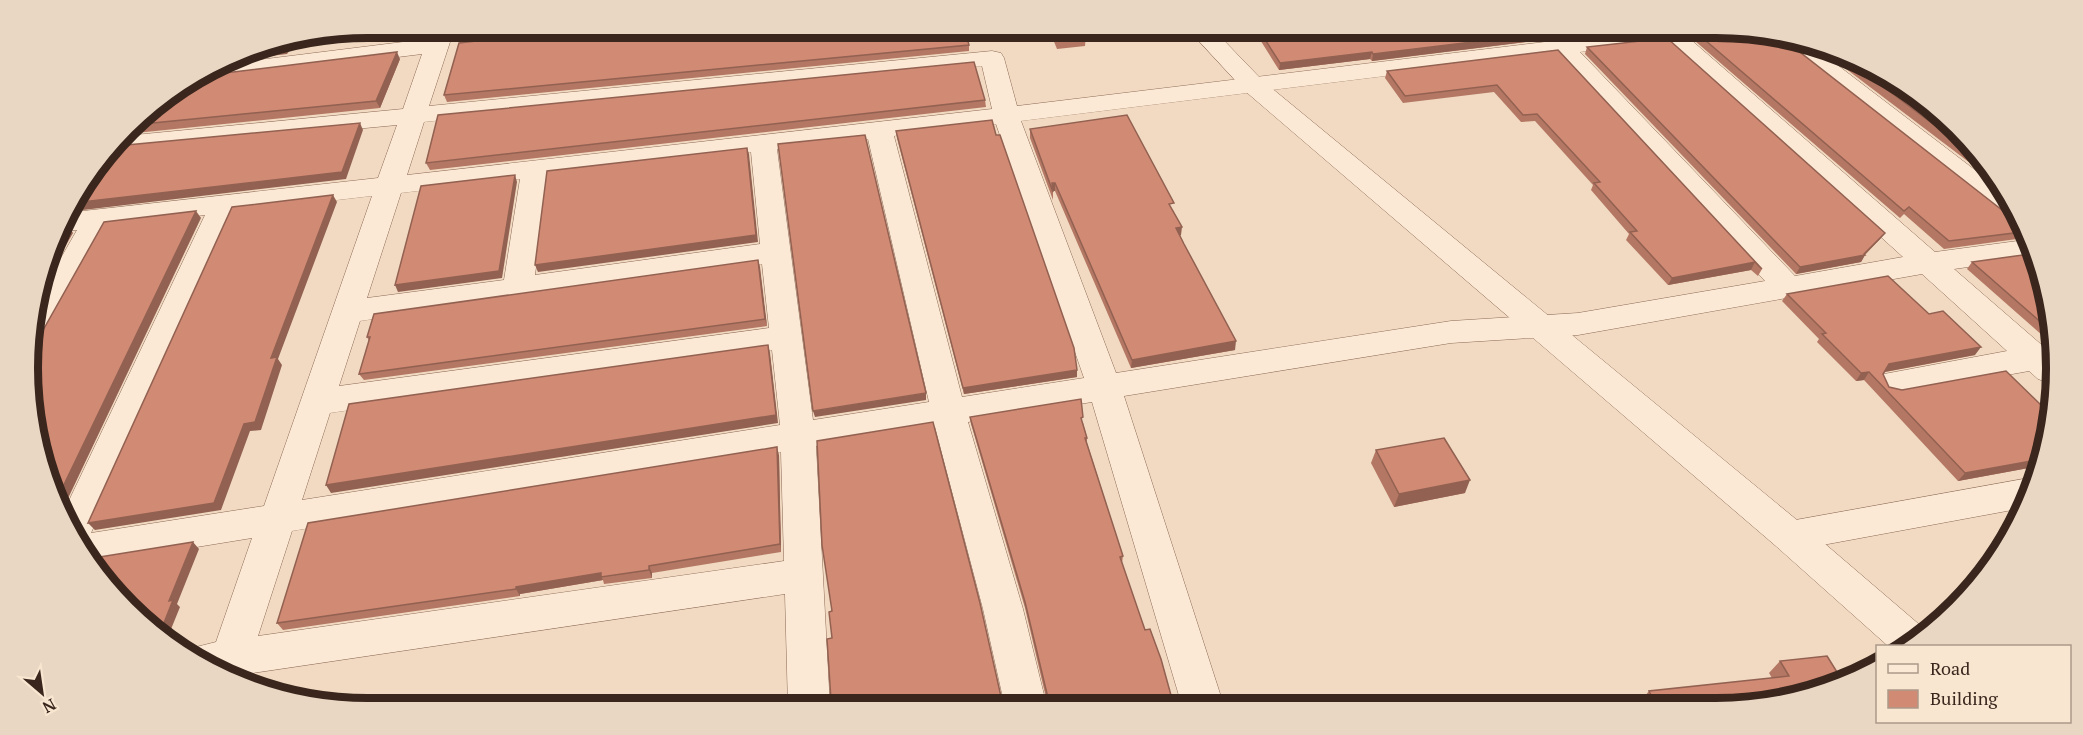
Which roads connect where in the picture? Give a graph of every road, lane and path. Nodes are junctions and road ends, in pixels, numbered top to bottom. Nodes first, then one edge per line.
1 (420, 38) edge
2 (440, 38) edge
3 (1208, 38) edge
4 (1617, 38) edge
5 (1674, 38) edge
6 (1561, 46) junction
7 (1801, 49) edge
8 (221, 72) edge
9 (1254, 86) junction
10 (414, 115) junction
11 (1006, 115) junction
12 (879, 130) junction
13 (763, 143) junction
14 (124, 144) edge
15 (535, 170) junction
16 (390, 186) junction
17 (2002, 204) edge
18 (224, 205) junction
19 (98, 219) junction
20 (72, 222) edge
21 (2023, 250) edge
22 (776, 252) junction
23 (1928, 263) junction
24 (1788, 287) junction
25 (518, 288) junction
26 (347, 312) junction
27 (41, 320) edge
28 (1542, 327) junction
29 (786, 337) junction
30 (2043, 365) edge
31 (1896, 383) dead end
32 (1104, 386) junction
33 (317, 402) junction
34 (948, 410) junction
35 (798, 435) junction
36 (2020, 494) edge
37 (278, 517) junction
38 (77, 523) edge
39 (1791, 536) junction
40 (91, 547) edge
41 (803, 575) junction
42 (1906, 637) edge
43 (220, 663) edge
44 (222, 663) edge
45 (809, 698) edge
46 (1024, 698) edge
47 (1201, 698) edge

1 - 8 street
2 - 10 street
3 - 9 street
4 - 6 street
5 - 23 street
6 - 9 street
6 - 24 street
7 - 17 street
9 - 11 street
9 - 28 street
10 - 11 street
10 - 14 street
10 - 16 street
11 - 12 street
11 - 32 street
12 - 13 street
12 - 34 street
13 - 15 street
13 - 22 street
15 - 16 street
15 - 25 street
16 - 18 street
16 - 26 street
18 - 19 street
18 - 38 street
19 - 20 street
19 - 27 street
21 - 23 street
22 - 25 street
22 - 29 street
23 - 24 street
23 - 30 street
24 - 28 street
25 - 26 street
26 - 33 street
28 - 32 street
28 - 39 street
29 - 33 street
29 - 35 street
30 - 31 street
32 - 34 street
32 - 47 street
33 - 37 street
34 - 35 street
34 - 46 street
35 - 37 street
35 - 41 street
36 - 39 street
37 - 40 street
37 - 43 street
39 - 42 street
41 - 44 street
41 - 45 street

